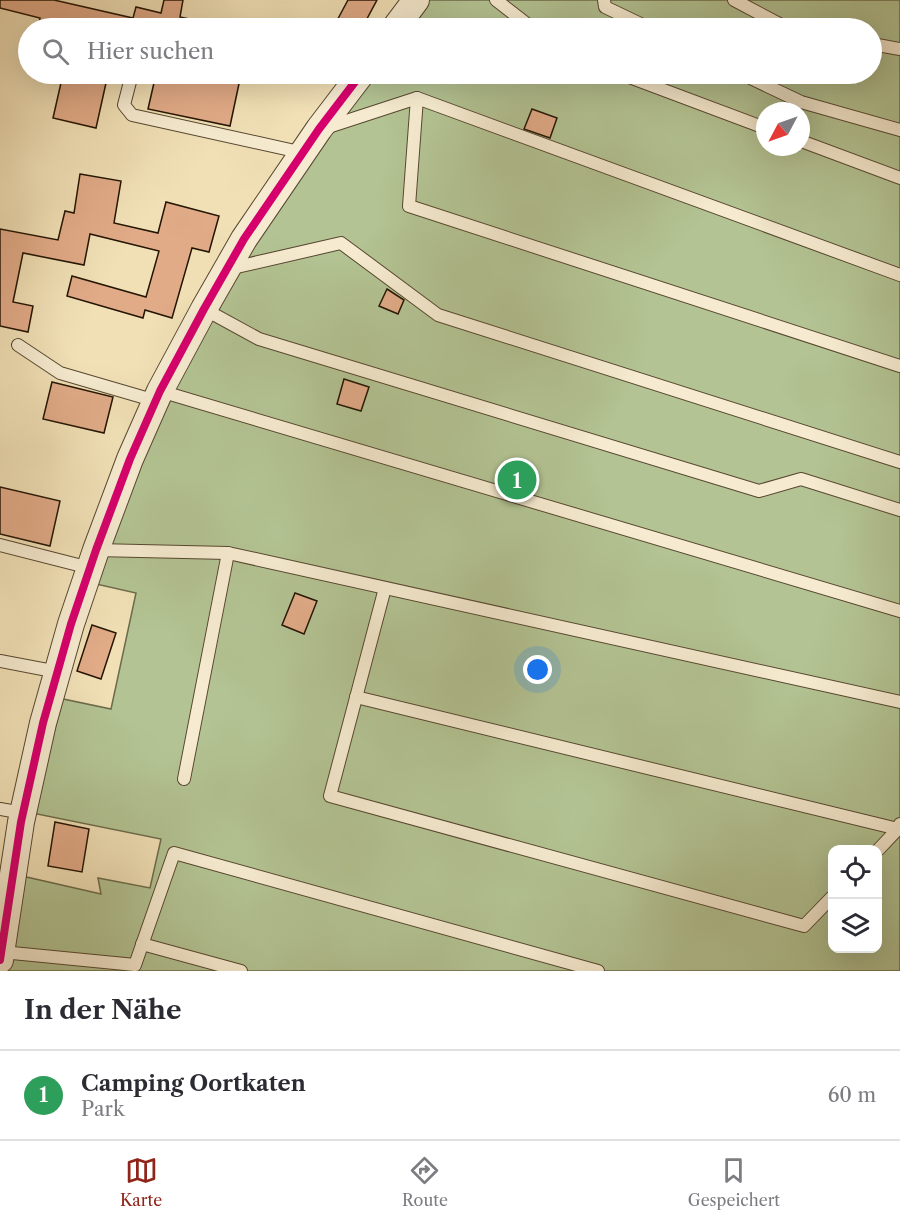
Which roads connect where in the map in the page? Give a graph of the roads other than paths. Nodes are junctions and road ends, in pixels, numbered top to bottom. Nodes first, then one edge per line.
1 (416, 0) edge
2 (496, 0) edge
3 (604, 0) edge
4 (734, 0) edge
5 (402, 18) edge
6 (519, 18) edge
7 (628, 18) edge
8 (768, 18) edge
9 (882, 46) edge
10 (900, 49) edge
11 (129, 84) edge
12 (353, 84) edge
13 (648, 84) edge
14 (763, 84) edge
15 (417, 98) junction
16 (756, 125) edge
17 (319, 129) junction
18 (900, 130) edge
19 (810, 144) edge
20 (304, 153) junction
21 (900, 178) edge
22 (225, 270) junction
23 (900, 275) edge
24 (204, 309) junction
25 (18, 345) dead end
26 (900, 366) edge
27 (158, 396) junction
28 (900, 462) edge
29 (900, 510) edge
30 (0, 545) edge
31 (228, 553) junction
32 (93, 559) junction
33 (385, 588) junction
34 (900, 611) edge
35 (0, 661) edge
36 (58, 672) junction
37 (356, 697) junction
38 (900, 702) edge
39 (184, 778) dead end
40 (11, 811) edge
41 (899, 826) edge
42 (882, 845) edge
43 (5, 891) edge
44 (830, 899) edge
45 (142, 944) junction
46 (1, 956) edge
47 (241, 971) edge
48 (598, 971) edge

1 - 5 street
2 - 6 lane
3 - 7 lane
4 - 8 lane
9 - 10 lane
11 - 20 lane
12 - 17 street
13 - 16 lane
14 - 18 lane
15 - 17 lane
15 - 23 lane
15 - 26 lane
17 - 20 street
19 - 21 lane
20 - 22 street
22 - 24 street
22 - 28 lane
24 - 27 street
24 - 29 lane
25 - 27 lane
27 - 32 street
27 - 34 lane
30 - 32 lane
31 - 32 lane
31 - 33 lane
31 - 39 lane
32 - 36 street
33 - 37 lane
33 - 38 lane
35 - 36 lane
36 - 40 street
37 - 41 lane
37 - 44 lane
40 - 43 street
41 - 42 lane
43 - 46 street
45 - 46 lane
45 - 47 lane
45 - 48 lane

